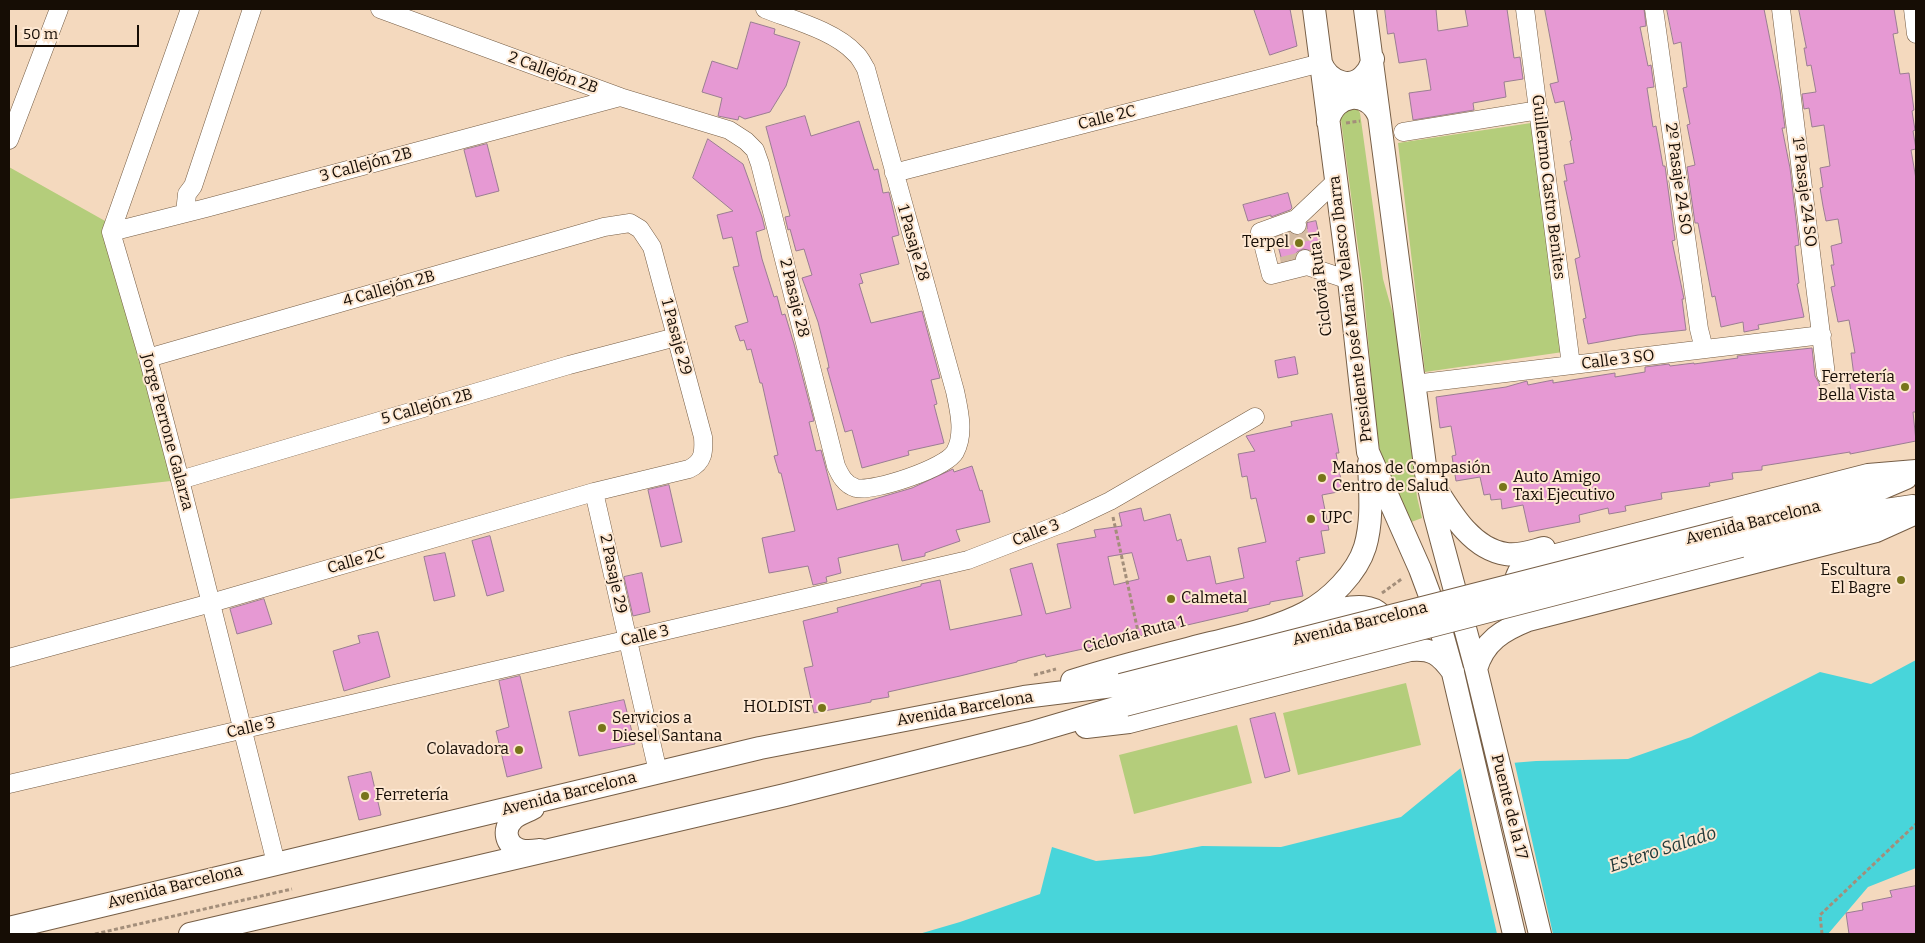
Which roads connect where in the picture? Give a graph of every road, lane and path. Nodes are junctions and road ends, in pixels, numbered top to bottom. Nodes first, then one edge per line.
1 (59, 9) edge
2 (190, 9) edge
3 (252, 9) edge
4 (380, 9) edge
5 (765, 9) edge
6 (1314, 9) edge
7 (1365, 9) edge
8 (1525, 9) edge
9 (1654, 9) edge
10 (1780, 9) edge
11 (1914, 9) edge
12 (1916, 34) edge
13 (1373, 59) junction
14 (1321, 63) junction
15 (620, 97) junction
16 (1538, 110) junction
17 (1380, 117) junction
18 (1328, 124) junction
19 (729, 130) joint
20 (1403, 132) dead end
21 (9, 139) edge
22 (894, 173) junction
23 (1335, 182) junction
24 (193, 186) junction
25 (206, 208) junction
26 (185, 213) junction
27 (630, 224) joint
28 (111, 232) junction
29 (1349, 280) junction
30 (1822, 335) junction
31 (676, 337) junction
32 (1704, 349) junction
33 (148, 358) junction
34 (1571, 365) junction
35 (1826, 375) dead end
36 (1414, 384) junction
37 (1255, 417) dead end
38 (955, 452) joint
39 (1368, 452) junction
40 (701, 460) joint
41 (1916, 472) edge
42 (1426, 473) junction
43 (180, 480) junction
44 (594, 492) junction
45 (1110, 502) junction
46 (1916, 506) edge
47 (1916, 513) edge
48 (1644, 532) junction
49 (1739, 537) junction
50 (211, 603) junction
51 (1552, 614) junction
52 (1270, 628) junction
53 (1139, 636) dead end
54 (628, 640) junction
55 (9, 658) edge
56 (1365, 662) junction
57 (1059, 668) dead end
58 (1477, 674) junction
59 (1030, 676) dead end
60 (1455, 678) junction
61 (1123, 695) junction
62 (1024, 698) junction
63 (242, 730) junction
64 (1030, 733) junction
65 (658, 772) junction
66 (9, 784) edge
67 (557, 798) junction
68 (1916, 824) edge
69 (564, 848) junction
70 (276, 863) junction
71 (9, 928) edge
72 (190, 934) edge
73 (1514, 934) edge
74 (1540, 934) edge
75 (1822, 934) edge

1 - 21 street
2 - 28 street
3 - 24 street
4 - 15 street, 2 Callejón 2B
5 - 22 street, 1 Pasaje 28
6 - 14 main road, Presidente José Maria Velasco Ibarra
7 - 13 main road
8 - 16 street, Guillermo Castro Benites
9 - 32 street, 2º Pasaje 24 SO
10 - 30 street, 1º Pasaje 24 SO
11 - 12 street
13 - 14 main road
13 - 17 main road
14 - 18 main road, Presidente José Maria Velasco Ibarra
14 - 22 street, Calle 2C
15 - 19 street, 2 Callejón 2B
15 - 25 street, 3 Callejón 2B
16 - 20 street
16 - 34 street, Guillermo Castro Benites
17 - 18 path
17 - 18 main road
17 - 36 main road
18 - 23 main road, Presidente José Maria Velasco Ibarra
19 - 38 street, 2 Pasaje 28
22 - 38 street, 1 Pasaje 28
23 - 29 main road, Presidente José Maria Velasco Ibarra
23 - 29 street
24 - 25 street
24 - 26 street
25 - 26 street, 3 Callejón 2B
26 - 28 street, 3 Callejón 2B
27 - 31 street, 1 Pasaje 29
27 - 33 street, 4 Callejón 2B
28 - 33 street, Jorge Perrone Galarza
29 - 39 main road, Presidente José Maria Velasco Ibarra
30 - 32 street, Calle 3 SO
30 - 35 street, 1º Pasaje 24 SO
31 - 40 street, 1 Pasaje 29
31 - 43 street, 5 Callejón 2B
32 - 34 street, Calle 3 SO
33 - 43 street, Jorge Perrone Galarza
34 - 36 street, Calle 3 SO
36 - 42 main road
37 - 45 street, Calle 3
39 - 52 main road
39 - 60 main road, Presidente José Maria Velasco Ibarra
40 - 44 street, Calle 2C
41 - 48 main road
41 - 49 main road, Avenida Barcelona
42 - 48 main road
42 - 58 main road
43 - 50 street, Jorge Perrone Galarza
44 - 50 street, Calle 2C
44 - 54 street, 2 Pasaje 29
45 - 53 path
45 - 54 street, Calle 3
46 - 49 main road, Avenida Barcelona
47 - 51 main road
48 - 51 main road
49 - 61 main road, Avenida Barcelona, bridge
50 - 55 street, Calle 2C
50 - 63 street, Jorge Perrone Galarza
51 - 58 main road
52 - 56 main road
52 - 62 main road
54 - 63 street, Calle 3
54 - 65 street, 2 Pasaje 29
56 - 60 main road
56 - 64 main road
57 - 59 path
58 - 74 main road, Puente de la 17
60 - 73 main road, Puente de la 17
61 - 62 main road, Avenida Barcelona
61 - 64 main road, Avenida Barcelona
62 - 65 main road, Avenida Barcelona
63 - 66 street, Calle 3
63 - 70 street, Jorge Perrone Galarza
64 - 69 main road, Avenida Barcelona
65 - 67 main road, Avenida Barcelona
67 - 69 main road
67 - 70 main road, Avenida Barcelona
68 - 75 path
69 - 72 main road, Avenida Barcelona
70 - 71 main road, Avenida Barcelona

